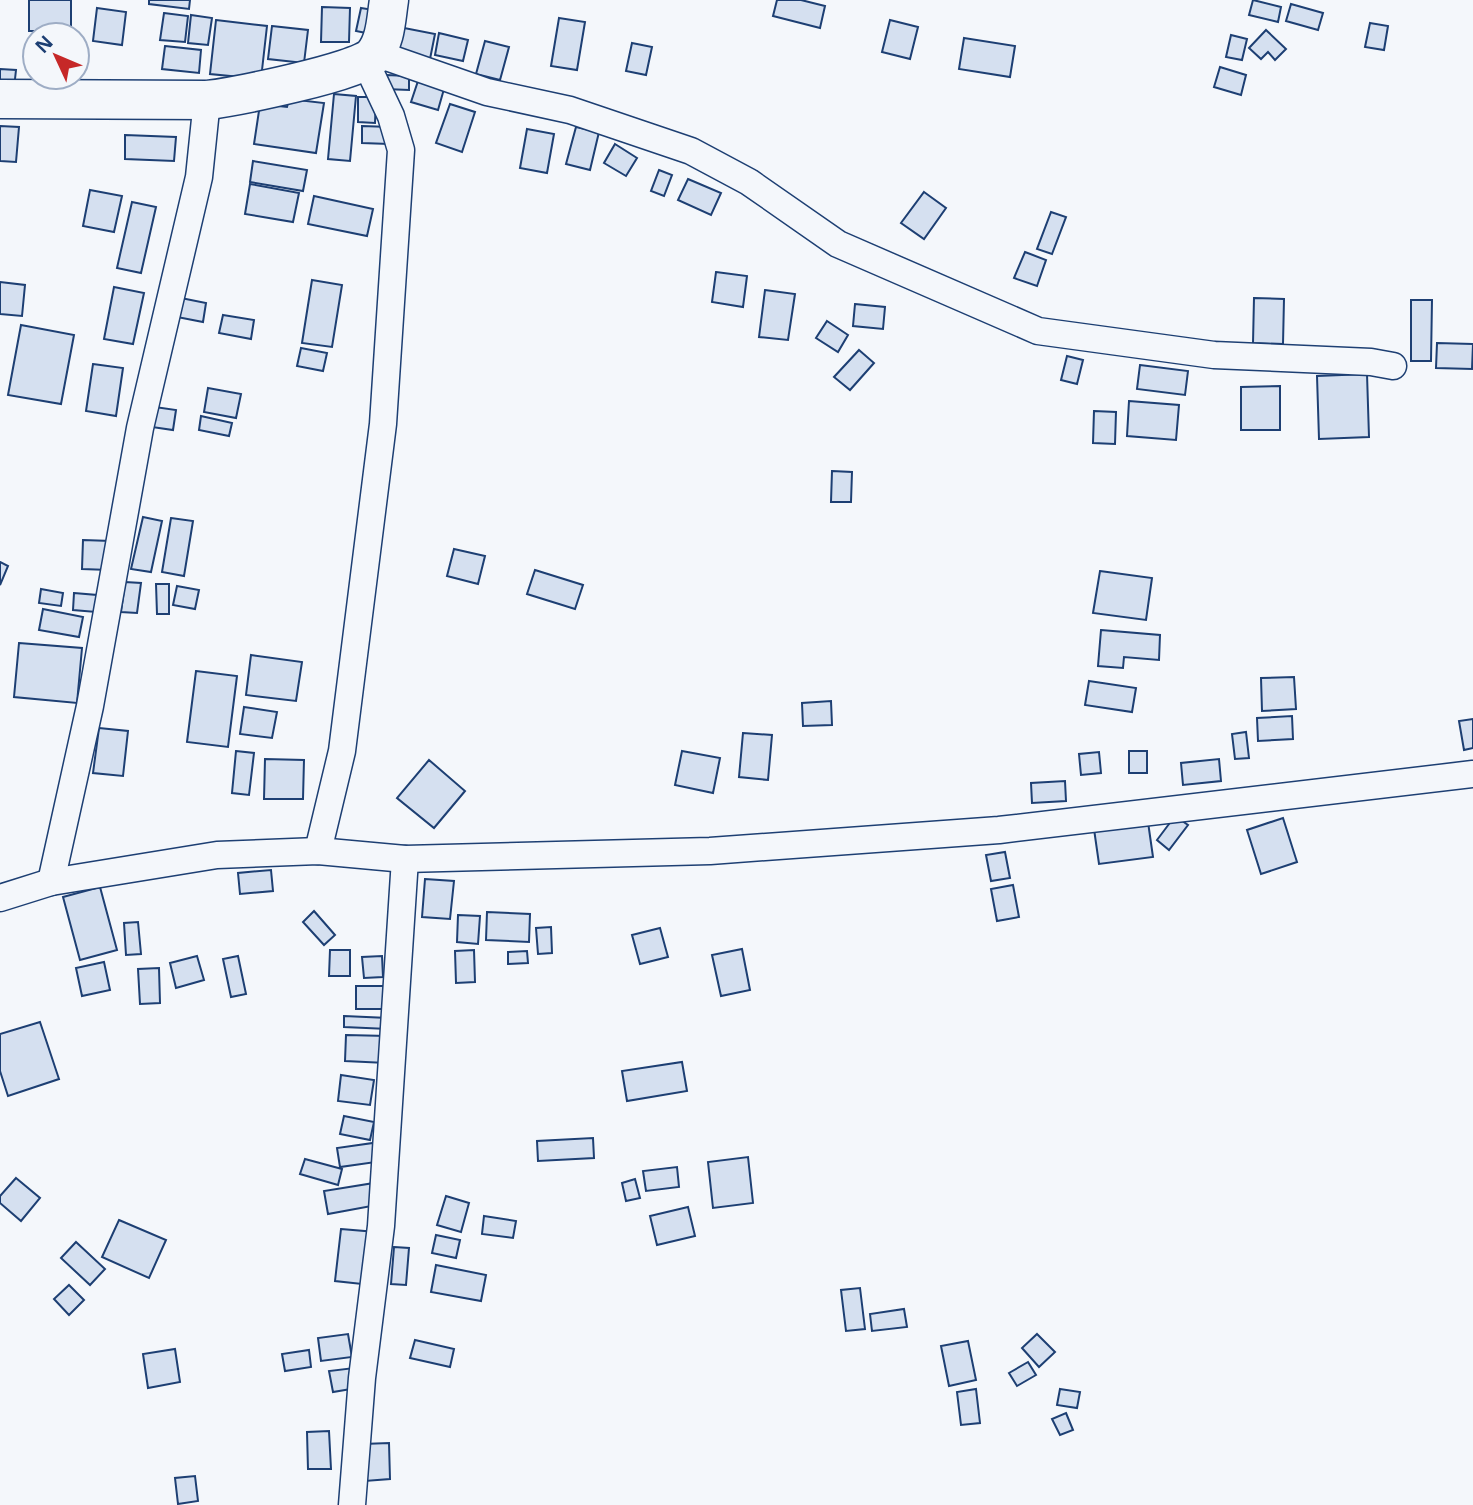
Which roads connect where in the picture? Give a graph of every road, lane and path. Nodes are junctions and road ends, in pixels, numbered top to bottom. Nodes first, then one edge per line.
1 (389, 0) edge
2 (371, 58) junction
3 (0, 99) edge
4 (207, 100) junction
5 (1393, 366) dead end
6 (1473, 774) edge
7 (318, 851) junction
8 (405, 859) junction
9 (51, 882) junction
10 (0, 898) edge
11 (352, 1505) edge

1 - 2 main road
2 - 4 main road
2 - 5 street
2 - 7 street
3 - 4 main road
4 - 9 street
6 - 8 street
7 - 8 street
7 - 9 street
8 - 11 street
9 - 10 street

